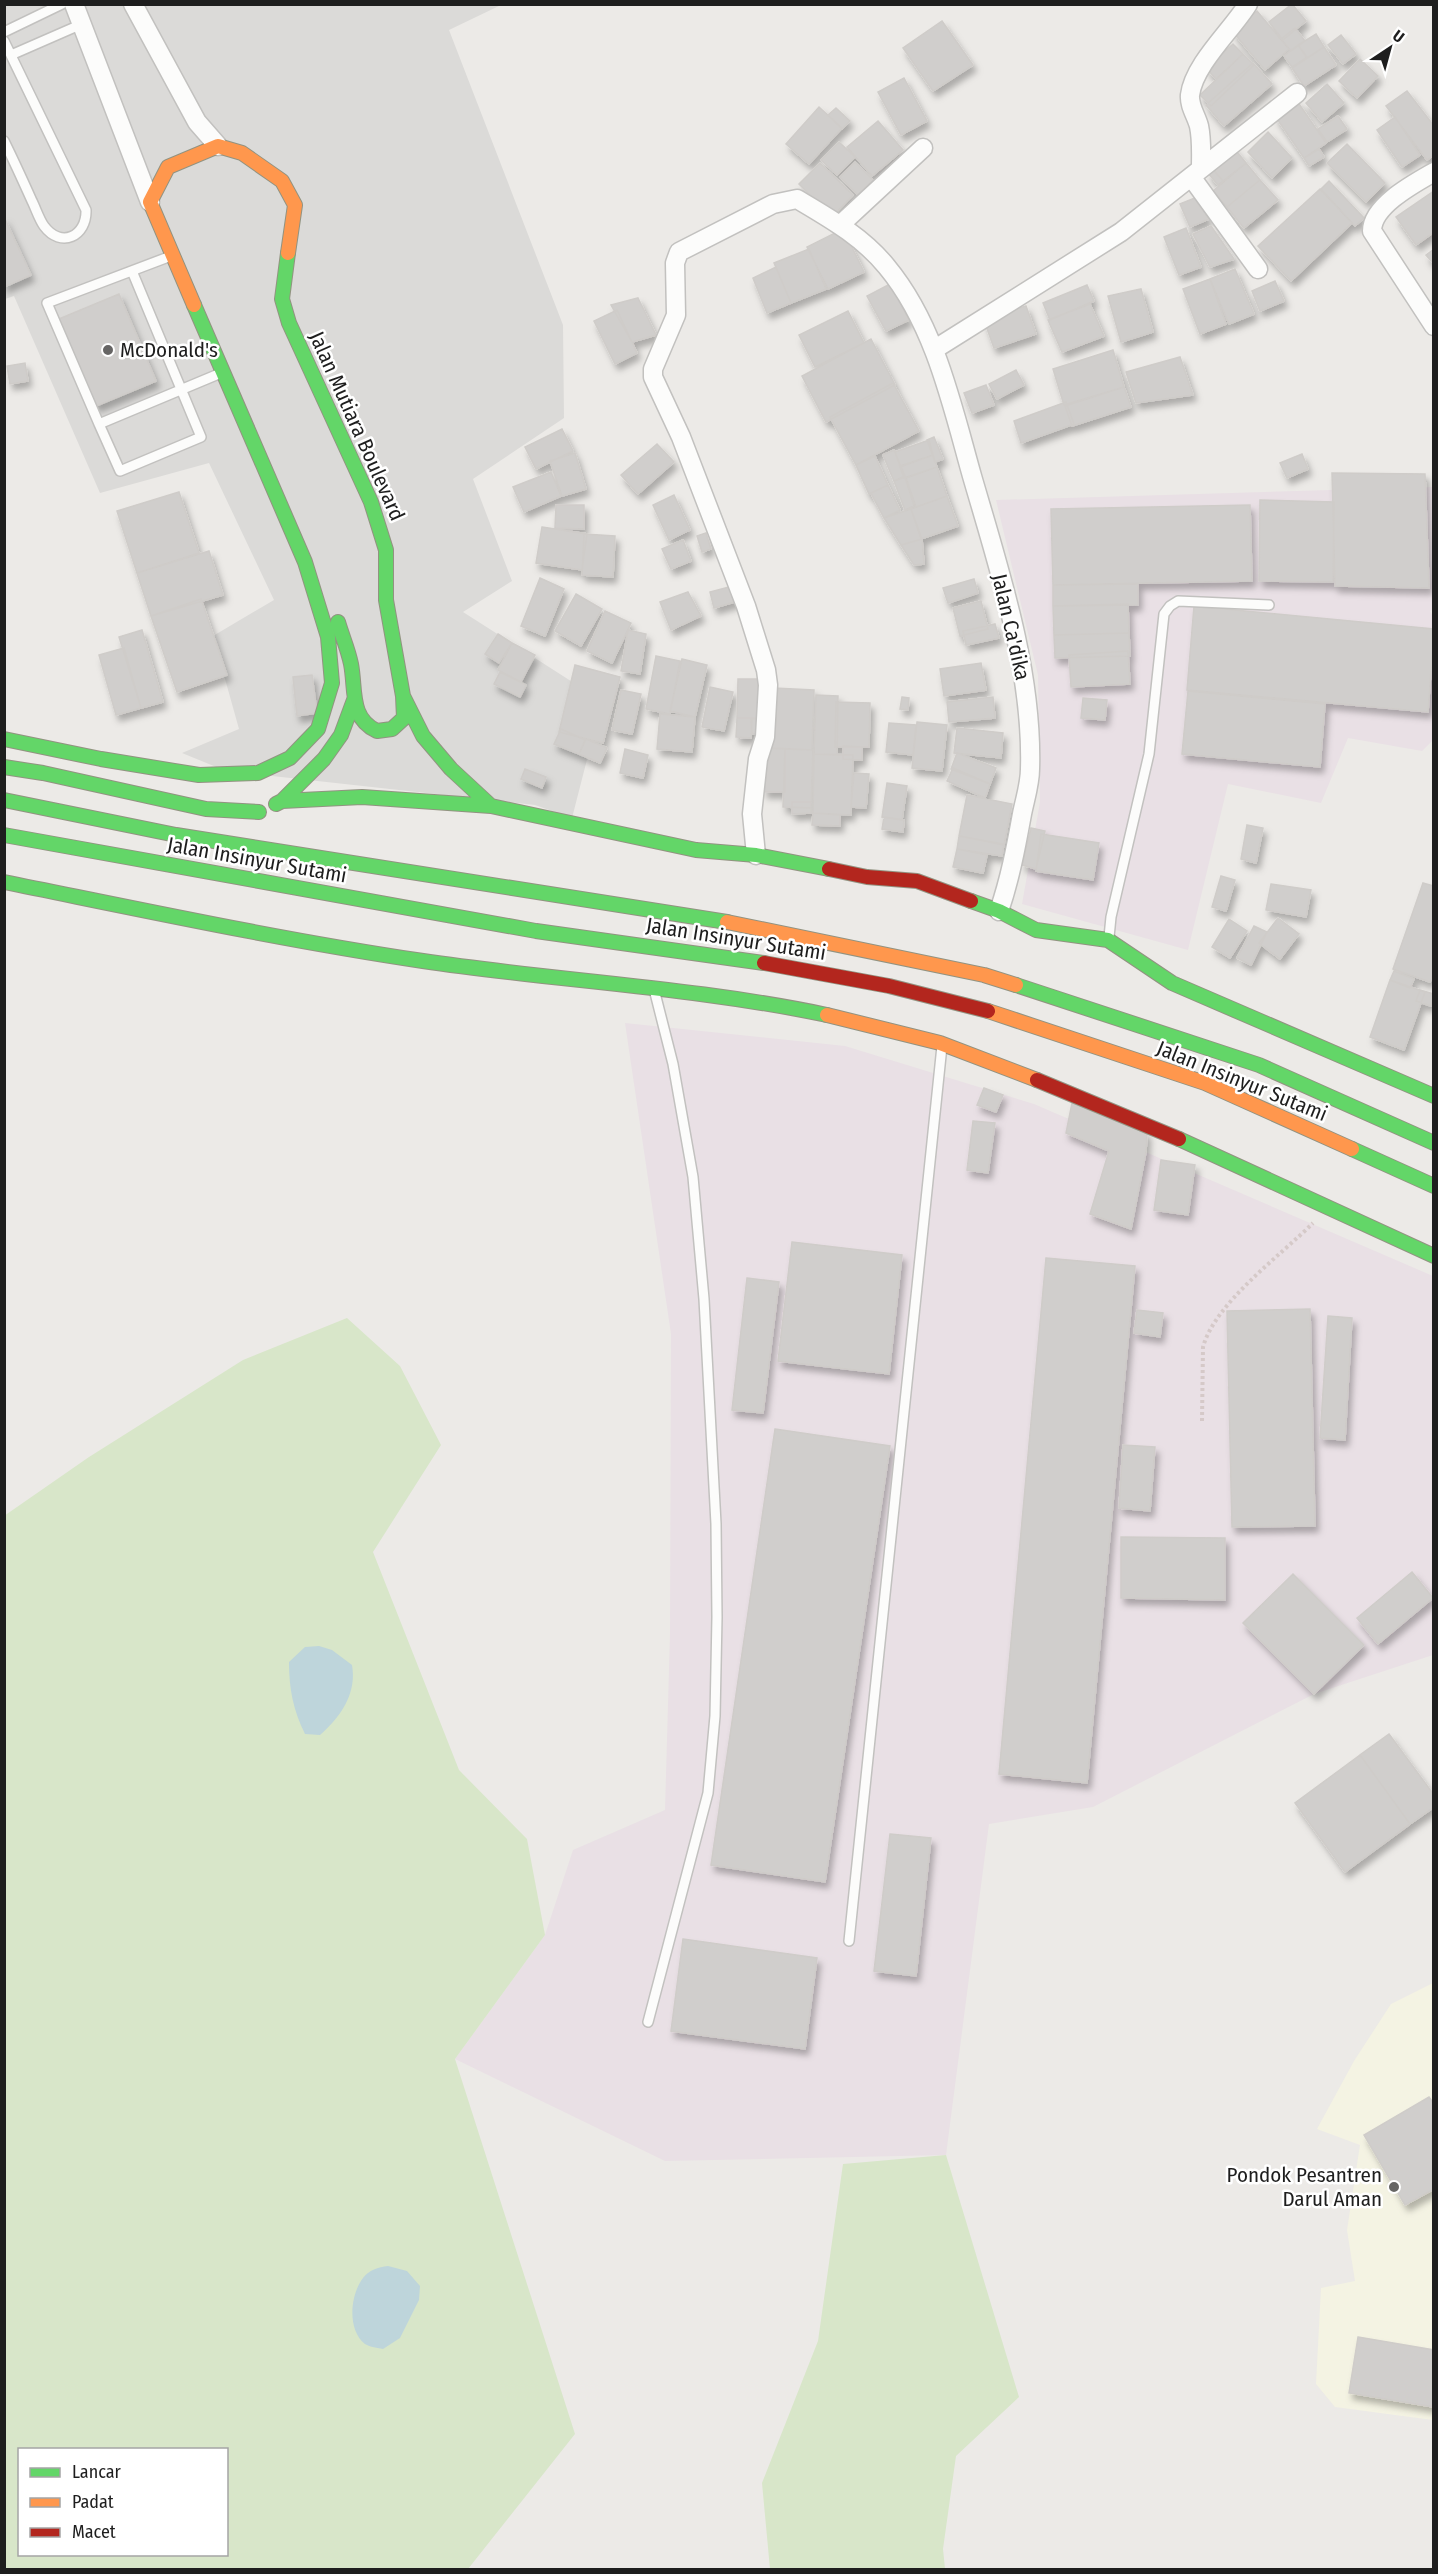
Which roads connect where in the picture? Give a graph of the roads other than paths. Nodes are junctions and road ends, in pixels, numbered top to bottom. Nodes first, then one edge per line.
1 (62, 4) edge
2 (74, 4) edge
3 (133, 4) edge
4 (1248, 4) edge
5 (82, 24) junction
6 (4, 32) edge
7 (4, 41) edge
8 (10, 55) junction
9 (1297, 93) dead end
10 (4, 141) edge
11 (218, 146) junction
12 (923, 148) dead end
13 (1434, 172) edge
14 (1196, 173) junction
15 (150, 202) junction
16 (840, 225) junction
17 (173, 255) junction
18 (1258, 269) dead end
19 (132, 272) junction
20 (1434, 326) edge
21 (935, 349) junction
22 (223, 372) junction
23 (181, 390) junction
24 (99, 424) junction
25 (305, 562) junction
26 (1269, 605) dead end
27 (403, 696) junction
28 (354, 700) junction
29 (4, 739) edge
30 (4, 767) edge
31 (4, 800) edge
32 (282, 801) junction
33 (490, 806) junction
34 (4, 835) edge
35 (756, 855) junction
36 (4, 882) edge
37 (999, 911) junction
38 (1108, 940) junction
39 (653, 987) junction
40 (942, 1043) junction
41 (1434, 1096) edge
42 (1434, 1143) edge
43 (1434, 1186) edge
44 (1434, 1256) edge
45 (849, 1941) dead end
46 (648, 2022) dead end

1 - 6 lane
2 - 5 street
3 - 11 street
4 - 14 street
5 - 8 lane
5 - 15 street
7 - 8 lane
8 - 10 lane
9 - 14 street
11 - 15 main road
11 - 27 main road, Jalan Mutiara Boulevard
12 - 16 street
13 - 20 street
14 - 18 street
14 - 21 street
15 - 17 main road
16 - 21 street, Jalan Ca'dika
16 - 35 street, Jalan Ca'dika
17 - 19 lane
17 - 22 main road
19 - 23 lane
19 - 24 lane
21 - 37 street, Jalan Ca'dika
22 - 23 lane
22 - 25 main road
23 - 24 lane
23 - 24 lane
25 - 28 main road
25 - 29 main road
26 - 38 lane
27 - 28 main road
27 - 33 main road, Jalan Mutiara Boulevard
28 - 32 main road
30 - 32 main road
31 - 42 main road, Jalan Insinyur Sutami
32 - 33 main road
33 - 35 main road
34 - 43 main road, Jalan Insinyur Sutami
35 - 37 main road
36 - 39 main road
37 - 38 main road
38 - 41 main road
39 - 40 main road
39 - 46 lane
40 - 44 main road
40 - 45 lane

